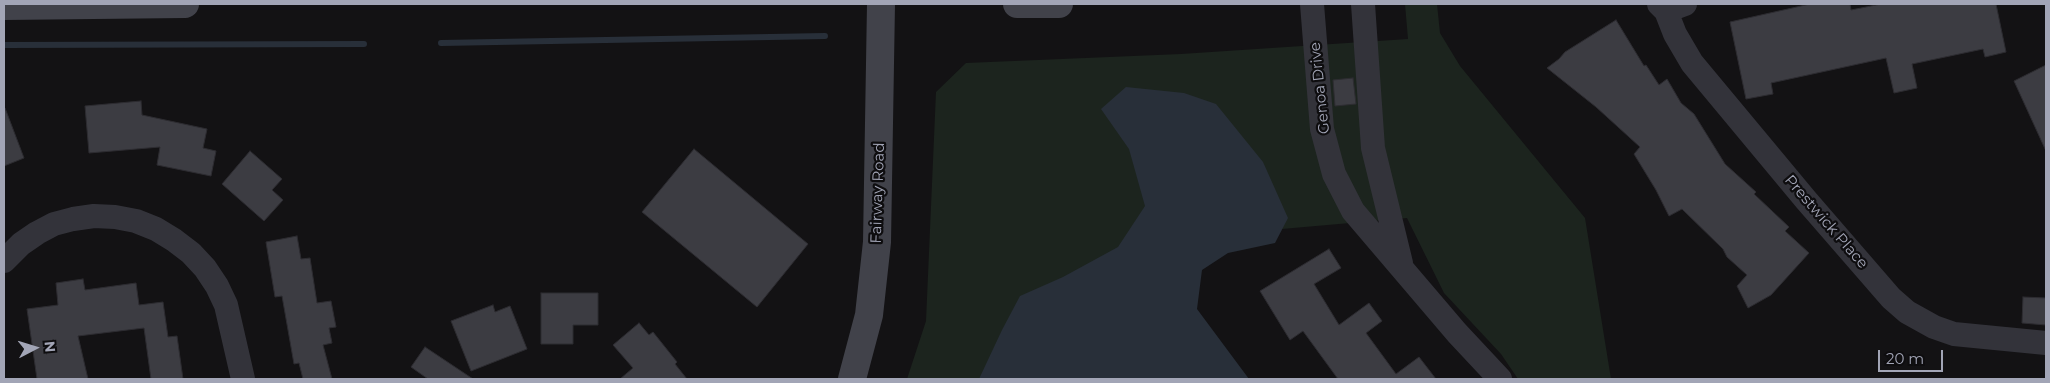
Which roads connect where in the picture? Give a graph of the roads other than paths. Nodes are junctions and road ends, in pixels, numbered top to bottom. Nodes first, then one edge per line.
1 (185, 4) edge
2 (881, 4) edge
3 (1017, 4) edge
4 (1059, 4) edge
5 (1312, 4) edge
6 (1363, 4) edge
7 (4, 6) edge
8 (1669, 6) edge
9 (4, 261) edge
10 (1402, 269) junction
11 (2046, 343) edge
12 (243, 379) edge
13 (852, 379) edge
14 (1500, 379) edge

1 - 7 street
2 - 13 street, Fairway Road
3 - 4 street
5 - 10 street, Genoa Drive
6 - 10 street, Genoa Drive
8 - 11 street, Prestwick Place
9 - 12 street
10 - 14 street, Genoa Drive

